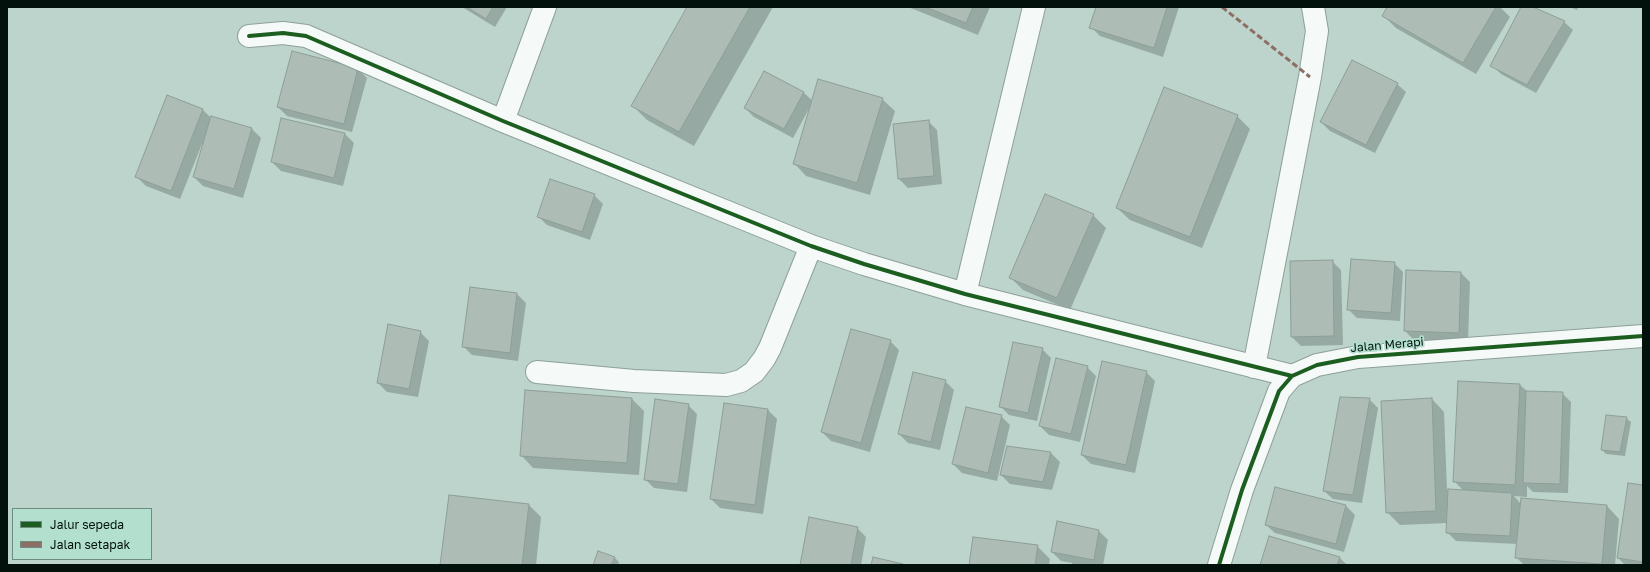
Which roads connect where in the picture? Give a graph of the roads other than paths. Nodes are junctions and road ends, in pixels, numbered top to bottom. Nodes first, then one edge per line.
1 (546, 7) edge
2 (1034, 7) edge
3 (1313, 7) edge
4 (249, 36) dead end
5 (503, 120) junction
6 (810, 246) junction
7 (965, 294) junction
8 (1643, 336) edge
9 (1254, 367) junction
10 (537, 372) dead end
11 (1292, 376) junction
12 (1219, 565) edge

1 - 5 street
2 - 7 street
3 - 9 street
4 - 5 street
5 - 6 street
6 - 7 street
6 - 10 street
7 - 9 street
8 - 11 street, Jalan Merapi
9 - 11 street
11 - 12 street, Jalan Merapi

